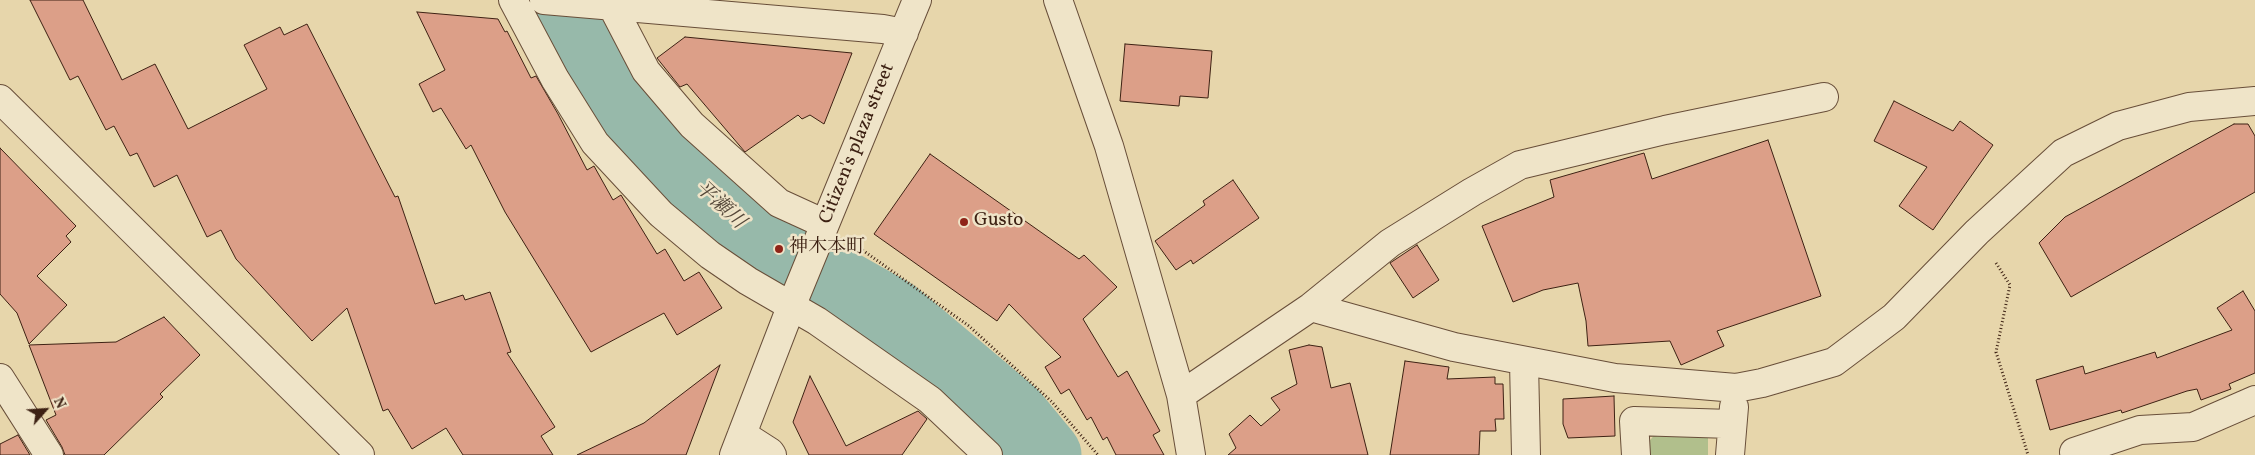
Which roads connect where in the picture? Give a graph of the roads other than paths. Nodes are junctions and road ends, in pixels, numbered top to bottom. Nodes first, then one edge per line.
1 (513, 0) edge
2 (544, 0) edge
3 (917, 0) edge
4 (1058, 0) edge
5 (611, 3) edge
6 (904, 33) junction
7 (1824, 97) dead end
8 (0, 99) edge
9 (2255, 101) edge
10 (823, 229) junction
11 (793, 302) junction
12 (1311, 307) junction
13 (1524, 362) junction
14 (0, 378) edge
15 (1736, 388) junction
16 (1181, 395) junction
17 (2255, 400) edge
18 (1731, 424) junction
19 (738, 444) edge
20 (2074, 452) dead end
21 (48, 455) edge
22 (360, 455) edge
23 (772, 455) edge
24 (988, 455) edge
25 (1191, 455) edge
26 (1526, 455) edge
27 (1636, 455) edge
28 (1730, 455) edge

1 - 11 street
2 - 5 street
3 - 6 street, Citizen's plaza street
4 - 16 street
5 - 6 street
5 - 10 street
6 - 10 street, Citizen's plaza street
7 - 12 street
8 - 22 street
9 - 15 street
10 - 11 street, Citizen's plaza street
11 - 19 street, Citizen's plaza street
11 - 24 street
12 - 13 street
12 - 16 street
13 - 15 street
13 - 26 street
14 - 21 street
15 - 18 street
16 - 25 street
17 - 20 street
18 - 27 street
18 - 28 street
19 - 23 street

